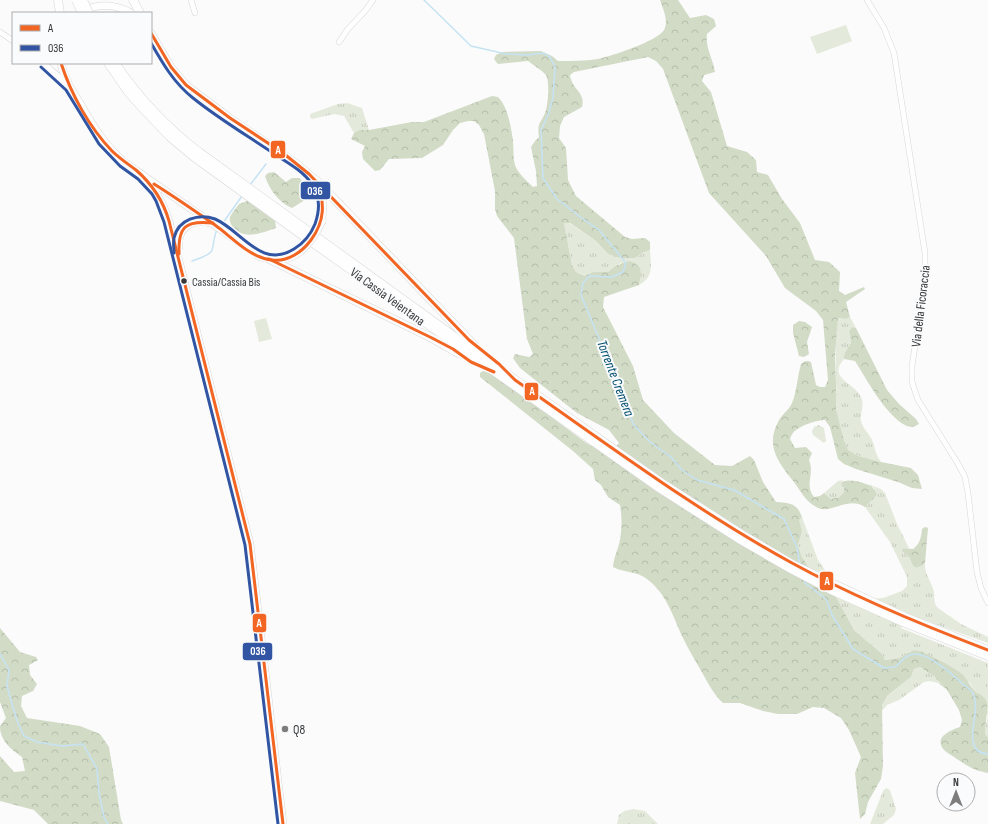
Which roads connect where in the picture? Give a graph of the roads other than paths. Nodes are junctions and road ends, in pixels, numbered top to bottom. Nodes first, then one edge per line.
1 (58, 0) edge
2 (76, 0) edge
3 (83, 0) edge
4 (133, 0) edge
5 (191, 0) edge
6 (372, 0) edge
7 (867, 0) edge
8 (98, 3) edge
9 (60, 12) edge
10 (80, 12) edge
11 (82, 12) edge
12 (89, 12) edge
13 (128, 12) edge
14 (139, 12) edge
15 (195, 13) dead end
16 (0, 32) edge
17 (152, 35) edge
18 (12, 40) edge
19 (339, 42) dead end
20 (45, 64) edge
21 (61, 64) edge
22 (109, 64) edge
23 (116, 64) edge
24 (70, 87) junction
25 (141, 175) junction
26 (317, 182) junction
27 (244, 188) junction
28 (253, 195) junction
29 (217, 226) junction
30 (179, 258) junction
31 (269, 260) junction
32 (491, 370) junction
33 (515, 380) junction
34 (608, 449) junction
35 (988, 603) edge
36 (904, 619) junction
37 (988, 650) edge
38 (988, 656) edge
39 (283, 824) edge

1 - 9 highway
2 - 10 highway, bridge
3 - 12 highway, bridge
4 - 14 highway
5 - 15 street
6 - 19 street
7 - 35 street, Via della Ficoraccia
8 - 11 main road
8 - 13 main road
16 - 18 street
17 - 26 main road
20 - 24 street
21 - 24 main road
22 - 27 highway, Via Cassia Veientana
23 - 27 highway, Via Cassia Veientana
24 - 25 main road
25 - 29 main road
25 - 30 main road
26 - 31 main road, bridge
26 - 33 highway
27 - 28 highway, Via Cassia Veientana
28 - 32 highway, Via Cassia Veientana
28 - 33 highway, Via Cassia Veientana
29 - 30 main road
29 - 31 main road
30 - 39 main road
31 - 32 highway
32 - 34 highway, Via Cassia Veientana
33 - 34 highway, Via Cassia Veientana
34 - 36 highway, Via Cassia Veientana
36 - 37 highway, Via Cassia Veientana
36 - 38 highway, Via Cassia Veientana

